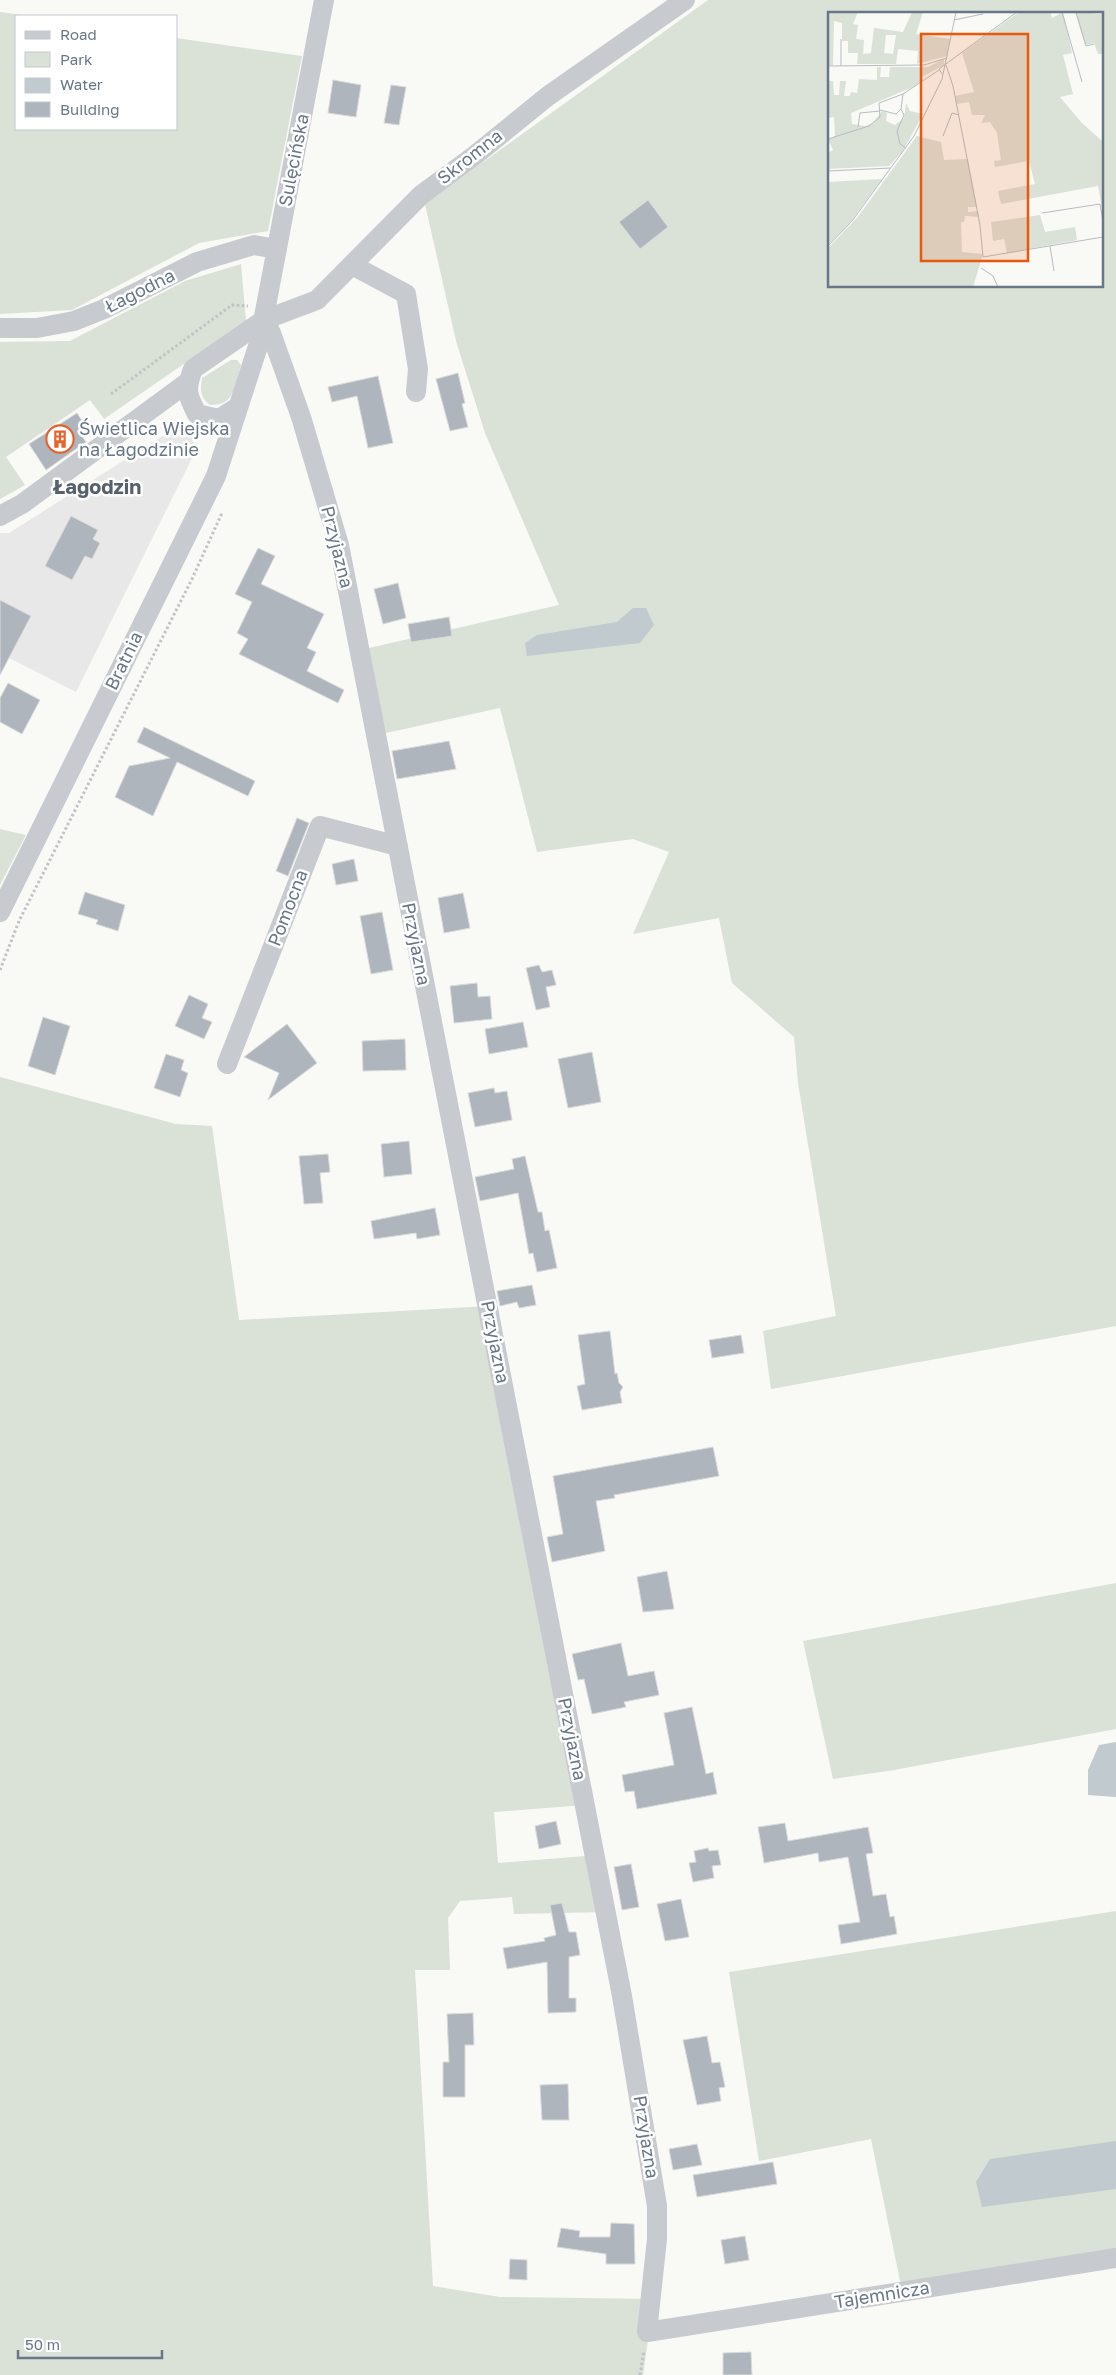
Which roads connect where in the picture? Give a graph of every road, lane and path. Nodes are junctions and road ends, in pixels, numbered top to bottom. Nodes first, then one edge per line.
1 (324, 0) edge
2 (685, 0) edge
3 (278, 249) junction
4 (352, 265) junction
5 (265, 313) junction
6 (0, 328) edge
7 (188, 382) junction
8 (416, 392) dead end
9 (110, 394) dead end
10 (238, 407) junction
11 (224, 508) dead end
12 (0, 516) edge
13 (398, 846) junction
14 (0, 912) edge
15 (0, 970) edge
16 (227, 1064) dead end
17 (1116, 2258) edge
18 (647, 2332) junction
19 (640, 2375) edge

1 - 3 street, Sulęcińska
2 - 4 street, Skromna
3 - 5 street, Sulęcińska
3 - 6 street, Łagodna
4 - 5 street, Skromna
4 - 8 street
5 - 7 street, Skromna
5 - 9 path
5 - 10 street, Bratnia
5 - 13 street, Przyjazna
7 - 10 street
7 - 12 street, Skromna
10 - 14 street, Bratnia
11 - 15 path
13 - 16 street, Pomocna
13 - 18 street, Przyjazna
17 - 18 street, Tajemnicza
18 - 19 path

